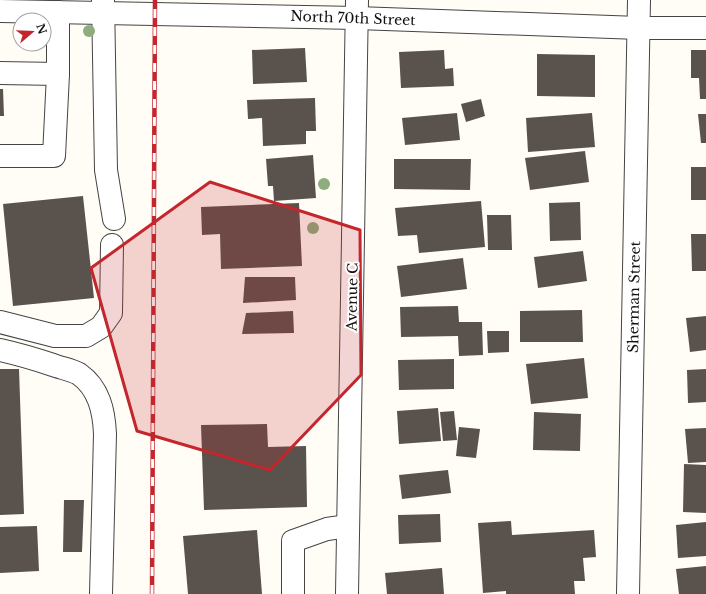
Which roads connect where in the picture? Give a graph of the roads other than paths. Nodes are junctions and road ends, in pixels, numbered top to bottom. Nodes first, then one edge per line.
1 (639, 0) edge
2 (103, 6) edge
3 (357, 9) edge
4 (0, 11) edge
5 (58, 12) junction
6 (638, 28) junction
7 (706, 28) edge
8 (0, 73) edge
9 (58, 74) junction
10 (0, 156) edge
11 (114, 220) dead end
12 (112, 245) dead end
13 (0, 322) edge
14 (0, 350) edge
15 (348, 526) junction
16 (101, 594) edge
17 (293, 594) edge
18 (347, 594) edge
19 (628, 594) edge

1 - 6 street, Sherman Street
2 - 3 street, North 70th Street
2 - 5 street, North 70th Street
2 - 11 street
3 - 6 street, North 70th Street
3 - 15 street, Avenue C
4 - 5 street, North 70th Street
5 - 9 street
6 - 7 street, North 70th Street
6 - 19 street, Sherman Street
8 - 9 street
9 - 10 street
12 - 13 street
14 - 16 street
15 - 17 street
15 - 18 street, Avenue C

